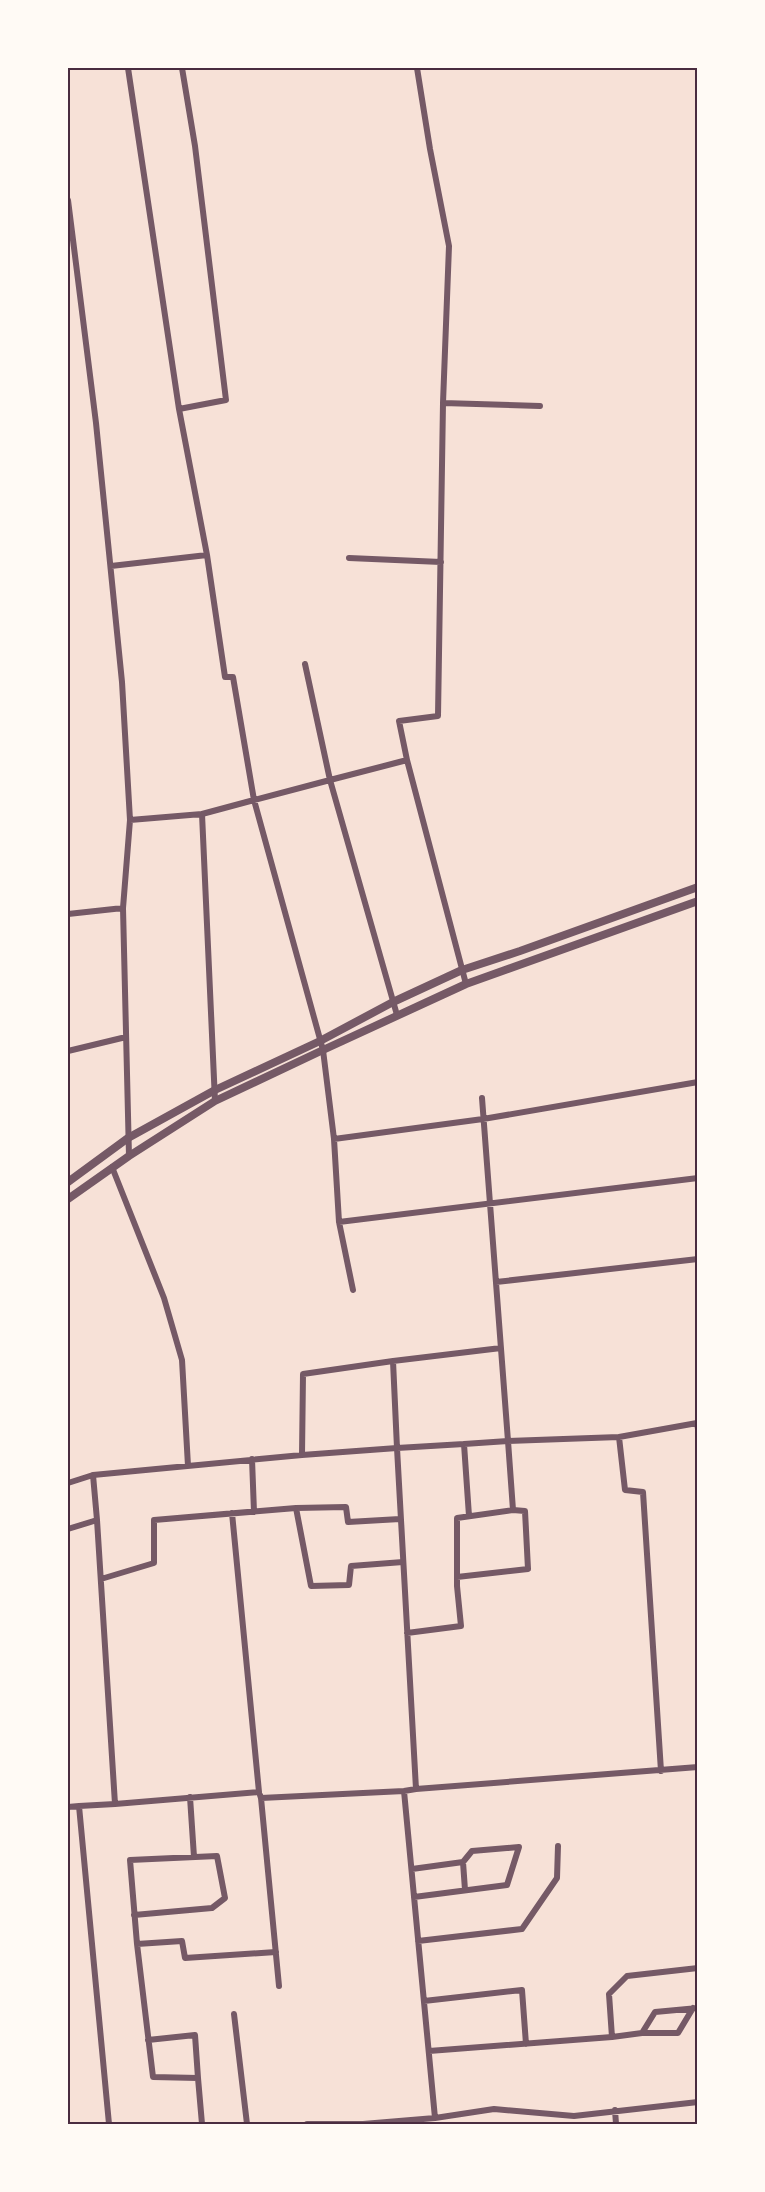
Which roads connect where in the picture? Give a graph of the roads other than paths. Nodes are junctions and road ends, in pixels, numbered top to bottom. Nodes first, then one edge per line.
1 (128, 68) edge
2 (183, 68) edge
3 (417, 68) edge
4 (68, 200) edge
5 (443, 403) junction
6 (540, 406) dead end
7 (179, 409) junction
8 (207, 555) junction
9 (349, 558) dead end
10 (441, 562) junction
11 (111, 566) junction
12 (305, 664) dead end
13 (407, 760) junction
14 (330, 780) junction
15 (254, 800) junction
16 (202, 814) junction
17 (130, 820) junction
18 (698, 887) edge
19 (698, 901) edge
20 (123, 908) junction
21 (68, 914) edge
22 (462, 970) junction
23 (466, 984) junction
24 (393, 1002) junction
25 (396, 1015) junction
26 (126, 1037) junction
27 (322, 1045) junction
28 (68, 1051) edge
29 (698, 1082) edge
30 (215, 1090) junction
31 (482, 1098) dead end
32 (215, 1101) junction
33 (483, 1119) junction
34 (128, 1138) junction
35 (334, 1139) junction
36 (129, 1155) junction
37 (112, 1167) junction
38 (698, 1178) edge
39 (68, 1182) edge
40 (68, 1199) edge
41 (490, 1203) junction
42 (339, 1222) junction
43 (698, 1259) edge
44 (496, 1282) junction
45 (353, 1290) dead end
46 (501, 1348) junction
47 (393, 1361) junction
48 (698, 1429) edge
49 (619, 1437) junction
50 (508, 1441) junction
51 (464, 1444) junction
52 (396, 1448) junction
53 (302, 1455) junction
54 (252, 1459) junction
55 (188, 1466) junction
56 (93, 1475) junction
57 (68, 1482) edge
58 (296, 1509) junction
59 (513, 1510) junction
60 (254, 1512) junction
61 (232, 1513) junction
62 (469, 1516) junction
63 (400, 1519) junction
64 (97, 1520) junction
65 (68, 1529) edge
66 (403, 1562) junction
67 (457, 1577) junction
68 (101, 1579) junction
69 (407, 1633) junction
70 (698, 1767) edge
71 (661, 1771) junction
72 (416, 1789) junction
73 (404, 1791) junction
74 (260, 1795) junction
75 (190, 1797) junction
76 (115, 1804) junction
77 (79, 1806) junction
78 (68, 1807) edge
79 (558, 1846) dead end
80 (194, 1857) junction
81 (463, 1862) junction
82 (412, 1869) junction
83 (465, 1890) junction
84 (414, 1897) junction
85 (134, 1915) junction
86 (418, 1941) junction
87 (137, 1944) junction
88 (276, 1952) junction
89 (698, 1968) edge
90 (279, 1986) dead end
91 (424, 2001) junction
92 (695, 2008) edge
93 (234, 2014) dead end
94 (642, 2033) junction
95 (612, 2037) junction
96 (148, 2040) junction
97 (526, 2044) junction
98 (429, 2051) junction
99 (198, 2078) junction
100 (698, 2102) edge
101 (615, 2110) junction
102 (435, 2118) junction
103 (411, 2122) edge
104 (109, 2124) edge
105 (202, 2124) edge
106 (247, 2124) edge
107 (308, 2124) edge
108 (335, 2124) edge
109 (616, 2124) edge

1 - 7 street
2 - 7 street
3 - 5 street
4 - 11 street
5 - 6 street
5 - 10 street
7 - 8 street
8 - 11 street
8 - 15 street
9 - 10 street
10 - 13 street
11 - 17 street
12 - 14 street
13 - 14 street
13 - 22 street
14 - 15 street
14 - 24 street
15 - 16 street
15 - 27 street
16 - 17 street
16 - 30 street
17 - 20 street
18 - 22 street
19 - 23 street
20 - 21 street
20 - 26 street
22 - 23 street
22 - 24 street
23 - 25 street
24 - 25 street
24 - 27 street
25 - 27 street
26 - 28 street
26 - 34 street
27 - 30 street
27 - 32 street
27 - 35 street
29 - 33 street
30 - 32 street
30 - 34 street
31 - 33 street
32 - 36 street
33 - 35 street
33 - 41 street
34 - 36 street
34 - 39 street
35 - 42 street
36 - 37 street
37 - 40 street
37 - 55 street
38 - 41 street
41 - 42 street
41 - 44 street
42 - 45 street
43 - 44 street
44 - 46 street
46 - 47 street
46 - 50 street
47 - 52 street
47 - 53 street
48 - 49 street
49 - 50 street
49 - 71 street
50 - 51 street
50 - 59 street
51 - 52 street
51 - 62 street
52 - 53 street
52 - 63 street
53 - 54 street
54 - 55 street
54 - 60 street
55 - 56 street
56 - 57 street
56 - 64 street
58 - 60 street
58 - 63 street
58 - 66 street
59 - 62 street
59 - 67 street
60 - 61 street
61 - 68 street
61 - 74 street
62 - 67 street
63 - 66 street
64 - 65 street
64 - 68 street
66 - 69 street
67 - 69 street
68 - 76 street
69 - 72 street
70 - 71 street
71 - 72 street
72 - 73 street
73 - 74 street
73 - 82 street
74 - 75 street
74 - 88 street
75 - 76 street
75 - 80 street
76 - 77 street
77 - 78 street
77 - 104 street
79 - 86 street
80 - 85 street
80 - 85 street
81 - 82 street
81 - 83 street
81 - 83 street
82 - 84 street
83 - 84 street
84 - 86 street
85 - 87 street
86 - 91 street
87 - 88 street
87 - 96 street
88 - 90 street
89 - 95 street
91 - 97 street
91 - 98 street
92 - 94 street
92 - 94 street
93 - 106 street
94 - 95 street
95 - 97 street
96 - 99 street
96 - 99 street
97 - 98 street
98 - 102 street
99 - 105 street
100 - 101 street
101 - 102 street
101 - 109 street
102 - 103 street
103 - 108 street
107 - 108 street

